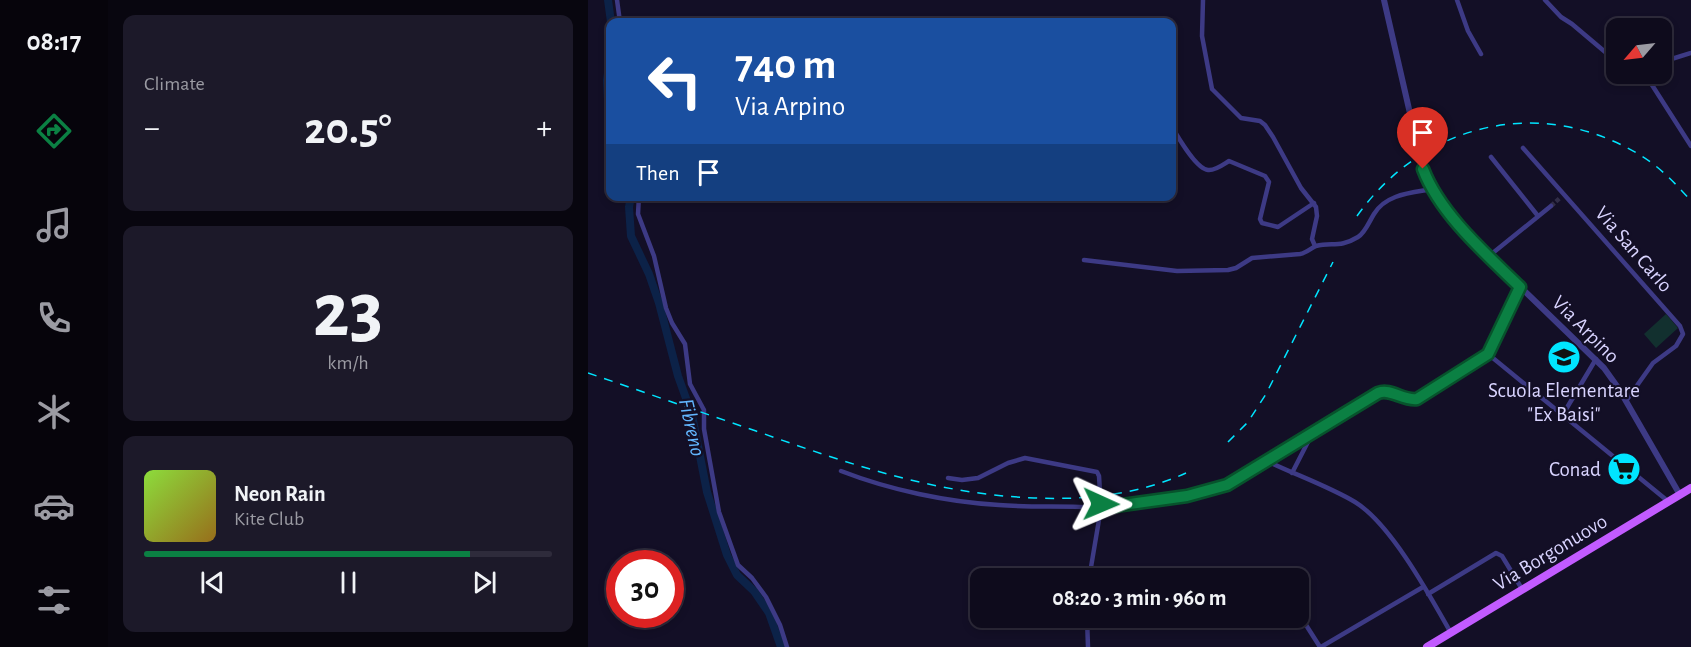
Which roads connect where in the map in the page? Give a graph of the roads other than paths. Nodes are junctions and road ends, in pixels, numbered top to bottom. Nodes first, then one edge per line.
1 (617, 0) edge
2 (1203, 0) edge
3 (1384, 0) edge
4 (1457, 0) edge
5 (1545, 0) edge
6 (619, 18) edge
7 (1606, 53) edge
8 (1691, 53) edge
9 (1481, 54) dead end
10 (1672, 59) edge
11 (1651, 84) edge
12 (1176, 133) edge
13 (1691, 146) edge
14 (1523, 147) dead end
15 (1491, 157) dead end
16 (1433, 189) junction
17 (639, 201) edge
18 (1314, 203) junction
19 (1551, 206) tunnel mouth
20 (1538, 216) junction
21 (1315, 246) junction
22 (1489, 256) junction
23 (1084, 260) dead end
24 (1520, 287) junction
25 (1488, 354) junction
26 (1596, 358) junction
27 (1626, 401) junction
28 (1562, 416) junction
29 (1312, 433) junction
30 (1267, 461) junction
31 (841, 471) dead end
32 (1292, 473) junction
33 (948, 478) dead end
34 (1691, 488) edge
35 (1680, 495) junction
36 (1669, 502) junction
37 (1101, 508) junction
38 (1091, 568) edge
39 (1423, 587) junction
40 (1522, 589) junction
41 (1428, 594) junction
42 (1087, 628) edge
43 (1308, 628) edge
44 (1451, 633) junction
45 (786, 647) edge
46 (1088, 647) edge
47 (1320, 647) edge
48 (1427, 647) edge

1 - 6 street
2 - 18 street
3 - 16 street, Via Arpino
4 - 9 street
5 - 7 street
8 - 10 street
11 - 13 street
12 - 18 street
14 - 27 street, Via San Carlo
15 - 20 street
16 - 21 street
16 - 22 street, Via Arpino
17 - 45 street
18 - 21 street
19 - 20 street
20 - 22 street
21 - 23 street
22 - 24 street, Via Arpino
24 - 25 street
24 - 26 street, Via Arpino
25 - 28 street
25 - 29 street
26 - 27 street, Via Arpino
26 - 28 street
27 - 35 street, Via Arpino
28 - 36 street
29 - 30 street
29 - 32 street
30 - 32 street
30 - 37 street
31 - 37 street
32 - 39 street
33 - 37 street
34 - 35 main road, Via Borgonuovo
35 - 36 main road, Via Borgonuovo
36 - 40 main road, Via Borgonuovo
37 - 38 street
39 - 41 street
39 - 47 street
40 - 41 street
40 - 44 main road, Via Borgonuovo
41 - 44 street
42 - 46 street
43 - 47 street
44 - 48 main road, Via Borgonuovo

